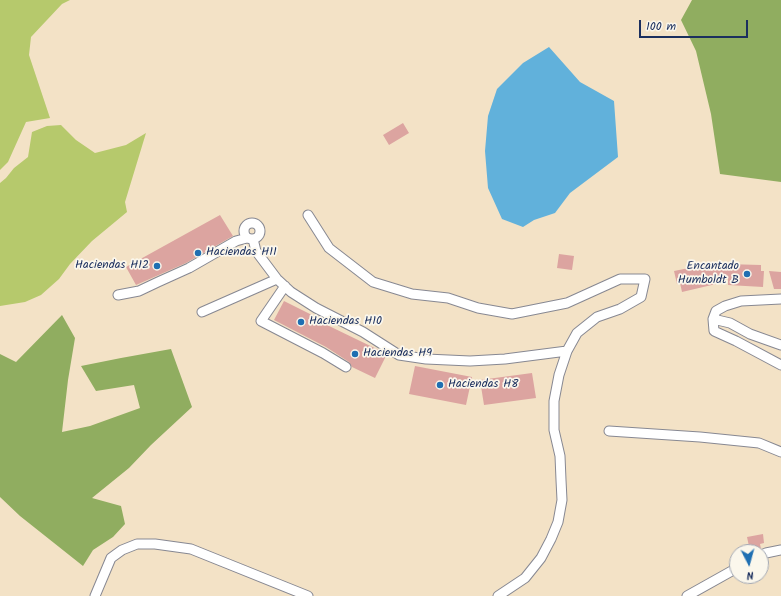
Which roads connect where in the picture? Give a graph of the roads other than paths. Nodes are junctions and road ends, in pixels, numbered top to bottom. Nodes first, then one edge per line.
1 (308, 215) dead end
2 (277, 279) junction
3 (285, 286) junction
4 (118, 295) dead end
5 (781, 300) edge
6 (202, 312) dead end
7 (713, 319) junction
8 (781, 345) edge
9 (567, 351) junction
10 (781, 364) edge
11 (346, 367) dead end
12 (609, 431) dead end
13 (781, 452) edge
14 (781, 550) edge
15 (769, 552) edge
16 (729, 572) edge
17 (95, 596) edge
18 (308, 596) edge
19 (498, 596) edge
20 (687, 596) edge

1 - 9 street
2 - 3 street
2 - 4 street
2 - 6 street
3 - 9 street
3 - 11 street
5 - 7 street
7 - 8 street
7 - 10 street
9 - 19 street
12 - 13 street
14 - 15 street
16 - 20 street
17 - 18 street

